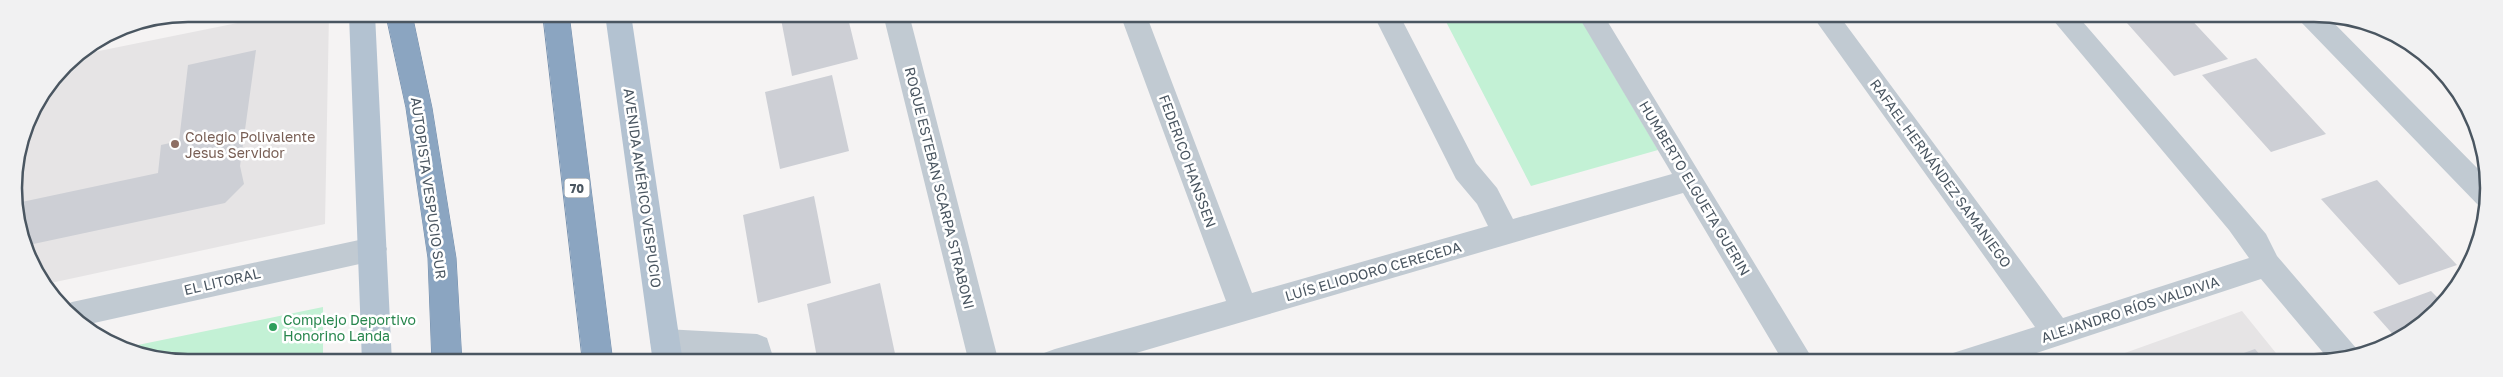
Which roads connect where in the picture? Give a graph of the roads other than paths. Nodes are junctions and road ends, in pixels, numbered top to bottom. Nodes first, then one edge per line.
1 (362, 22) edge
2 (402, 22) edge
3 (557, 22) edge
4 (619, 22) edge
5 (898, 22) edge
6 (1136, 22) edge
7 (1390, 23) edge
8 (1595, 23) edge
9 (1830, 23) edge
10 (2070, 23) edge
11 (2318, 23) edge
12 (1690, 180) junction
13 (2480, 189) edge
14 (1506, 233) junction
15 (373, 249) junction
16 (2267, 265) junction
17 (1243, 309) junction
18 (79, 313) edge
19 (2057, 333) junction
20 (2341, 352) edge
21 (666, 353) edge
22 (377, 354) edge
23 (447, 354) edge
24 (597, 354) edge
25 (758, 354) edge
26 (982, 354) edge
27 (1086, 354) edge
28 (1795, 354) edge
29 (1992, 354) edge

1 - 15 main road
2 - 23 highway, AUTOPISTA VESPUCIO SUR
3 - 24 highway, 70
4 - 21 main road, AVENIDA AMÉRICO VESPUCIO
5 - 26 street, ROQUE ESTEBAN SCARPA STRABONI
6 - 17 street, FEDERICO HANSSEN
7 - 14 street
8 - 12 street, HUMBERTO ELGUETA GUERIN
9 - 19 street, RAFAEL HERNÁNDEZ SAMANIEGO
10 - 16 street
11 - 13 street
12 - 14 street, LUÍS ELIODORO CERECEDA
12 - 28 street, HUMBERTO ELGUETA GUERIN
14 - 17 street, LUÍS ELIODORO CERECEDA
15 - 18 street, EL LITORAL
15 - 22 main road
16 - 19 street, ALEJANDRO RÍOS VALDIVIA
16 - 20 street
17 - 27 street, LUÍS ELIODORO CERECEDA
19 - 29 street, ALEJANDRO RÍOS VALDIVIA
21 - 25 street

